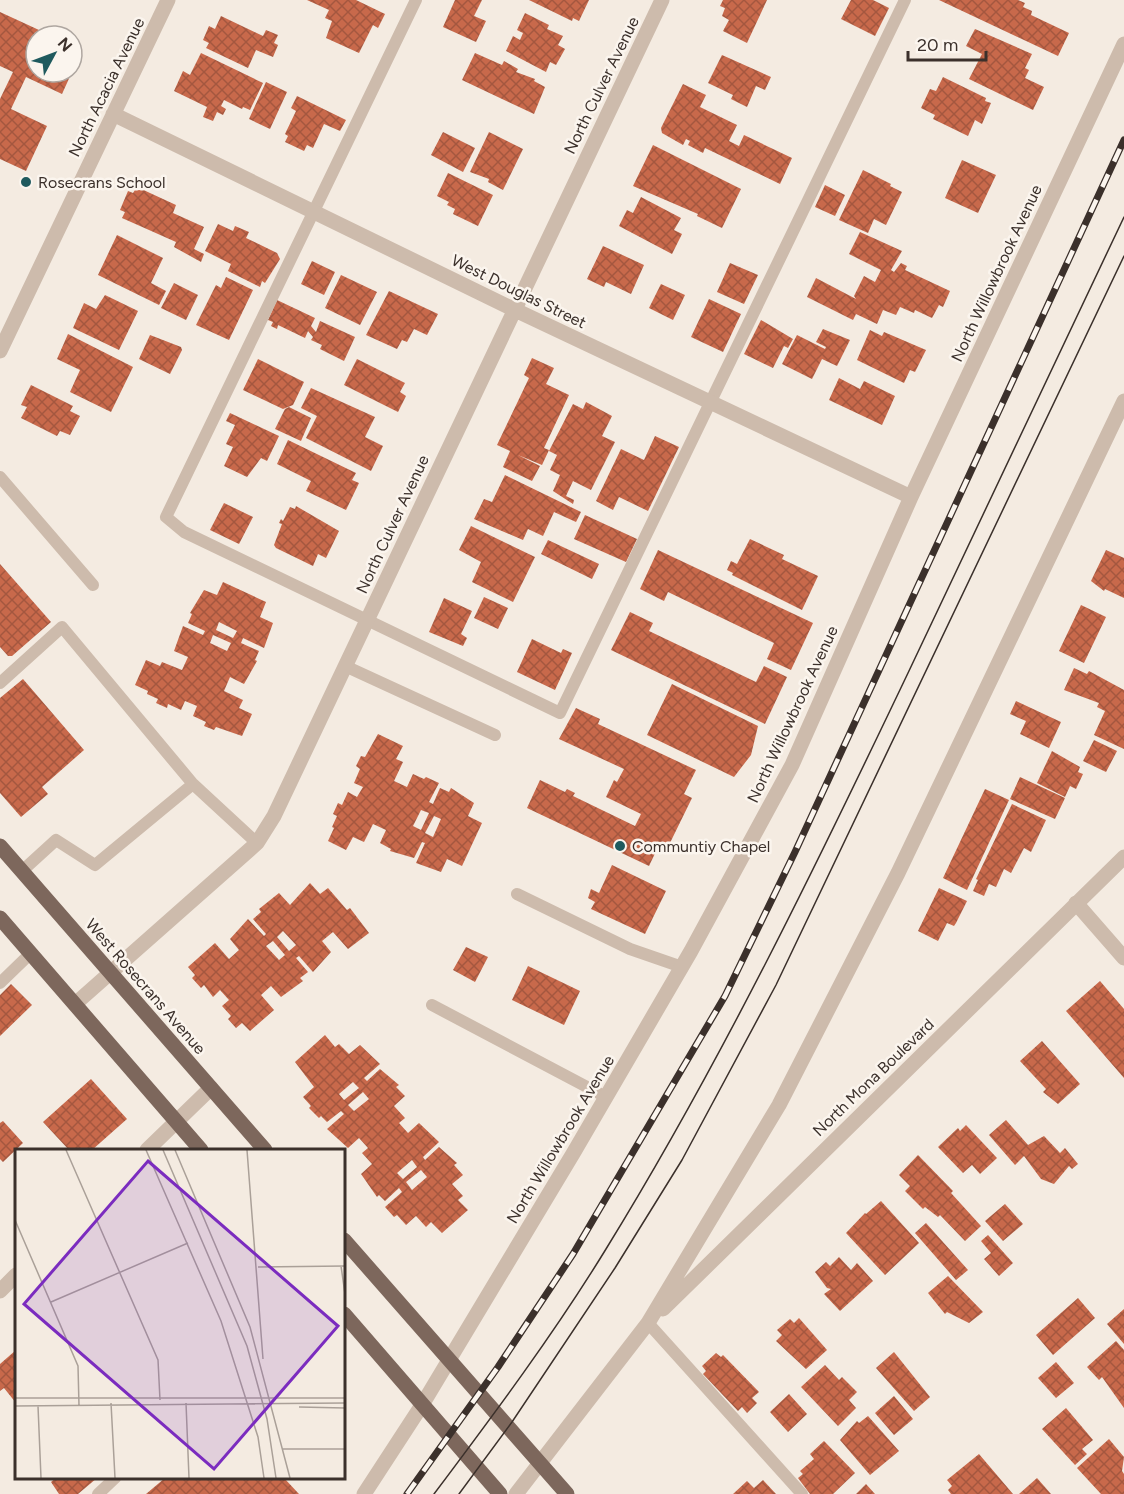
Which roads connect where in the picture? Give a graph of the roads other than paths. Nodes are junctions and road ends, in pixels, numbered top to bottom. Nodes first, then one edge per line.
1 (168, 0) edge
2 (416, 0) edge
3 (662, 0) edge
4 (905, 0) edge
5 (1124, 44) edge
6 (113, 114) junction
7 (315, 213) junction
8 (513, 309) junction
9 (0, 351) edge
10 (1124, 401) edge
11 (712, 403) junction
12 (0, 477) edge
13 (911, 497) junction
14 (93, 585) dead end
15 (367, 620) junction
16 (345, 666) junction
17 (0, 683) edge
18 (495, 735) dead end
19 (193, 784) junction
20 (257, 843) junction
21 (0, 846) edge
22 (1124, 857) edge
23 (22, 872) junction
24 (517, 894) dead end
25 (1076, 903) junction
26 (0, 918) edge
27 (31, 953) junction
28 (1124, 958) edge
29 (682, 967) junction
30 (110, 973) junction
31 (0, 983) edge
32 (75, 1004) junction
33 (432, 1005) dead end
34 (211, 1088) junction
35 (606, 1097) junction
36 (176, 1121) junction
37 (148, 1149) edge
38 (200, 1149) edge
39 (264, 1149) edge
40 (345, 1241) edge
41 (15, 1276) edge
42 (0, 1291) edge
43 (345, 1315) edge
44 (648, 1323) junction
45 (449, 1361) junction
46 (422, 1405) junction
47 (539, 1463) junction
48 (114, 1479) edge
49 (98, 1494) edge
50 (364, 1494) edge
51 (500, 1494) edge
52 (516, 1494) edge
53 (567, 1494) edge
54 (802, 1494) edge

1 - 6 street, North Acacia Avenue
2 - 7 lane
3 - 8 street, North Culver Avenue
4 - 11 lane
5 - 13 street, North Willowbrook Avenue
6 - 7 street, West Douglas Street
6 - 9 street, North Acacia Avenue
7 - 8 street, West Douglas Street
7 - 15 lane
8 - 11 street, West Douglas Street
8 - 15 street, North Culver Avenue
10 - 44 street
11 - 13 street, West Douglas Street
11 - 15 lane
12 - 14 lane
13 - 29 street, North Willowbrook Avenue
15 - 16 street, North Culver Avenue
16 - 18 lane
16 - 20 street, North Culver Avenue
17 - 19 lane
19 - 20 lane
19 - 23 lane
20 - 30 street, North Culver Avenue
21 - 23 main road, West Rosecrans Avenue
22 - 25 street, North Mona Boulevard
23 - 30 main road, West Rosecrans Avenue
24 - 29 lane
25 - 28 street
25 - 44 street, North Mona Boulevard
26 - 27 main road
27 - 31 lane
27 - 32 main road
29 - 35 street, North Willowbrook Avenue
30 - 32 street, North Culver Avenue
30 - 34 main road, West Rosecrans Avenue
32 - 36 main road
33 - 35 lane
34 - 36 street
34 - 39 main road, West Rosecrans Avenue
35 - 45 street, North Willowbrook Avenue
36 - 37 street
36 - 38 main road
40 - 45 main road
41 - 42 street
43 - 46 main road
44 - 47 street
44 - 54 lane
45 - 46 street, North Willowbrook Avenue
45 - 47 main road
46 - 50 street, North Willowbrook Avenue
46 - 51 main road
47 - 52 street
47 - 53 main road
48 - 49 lane

